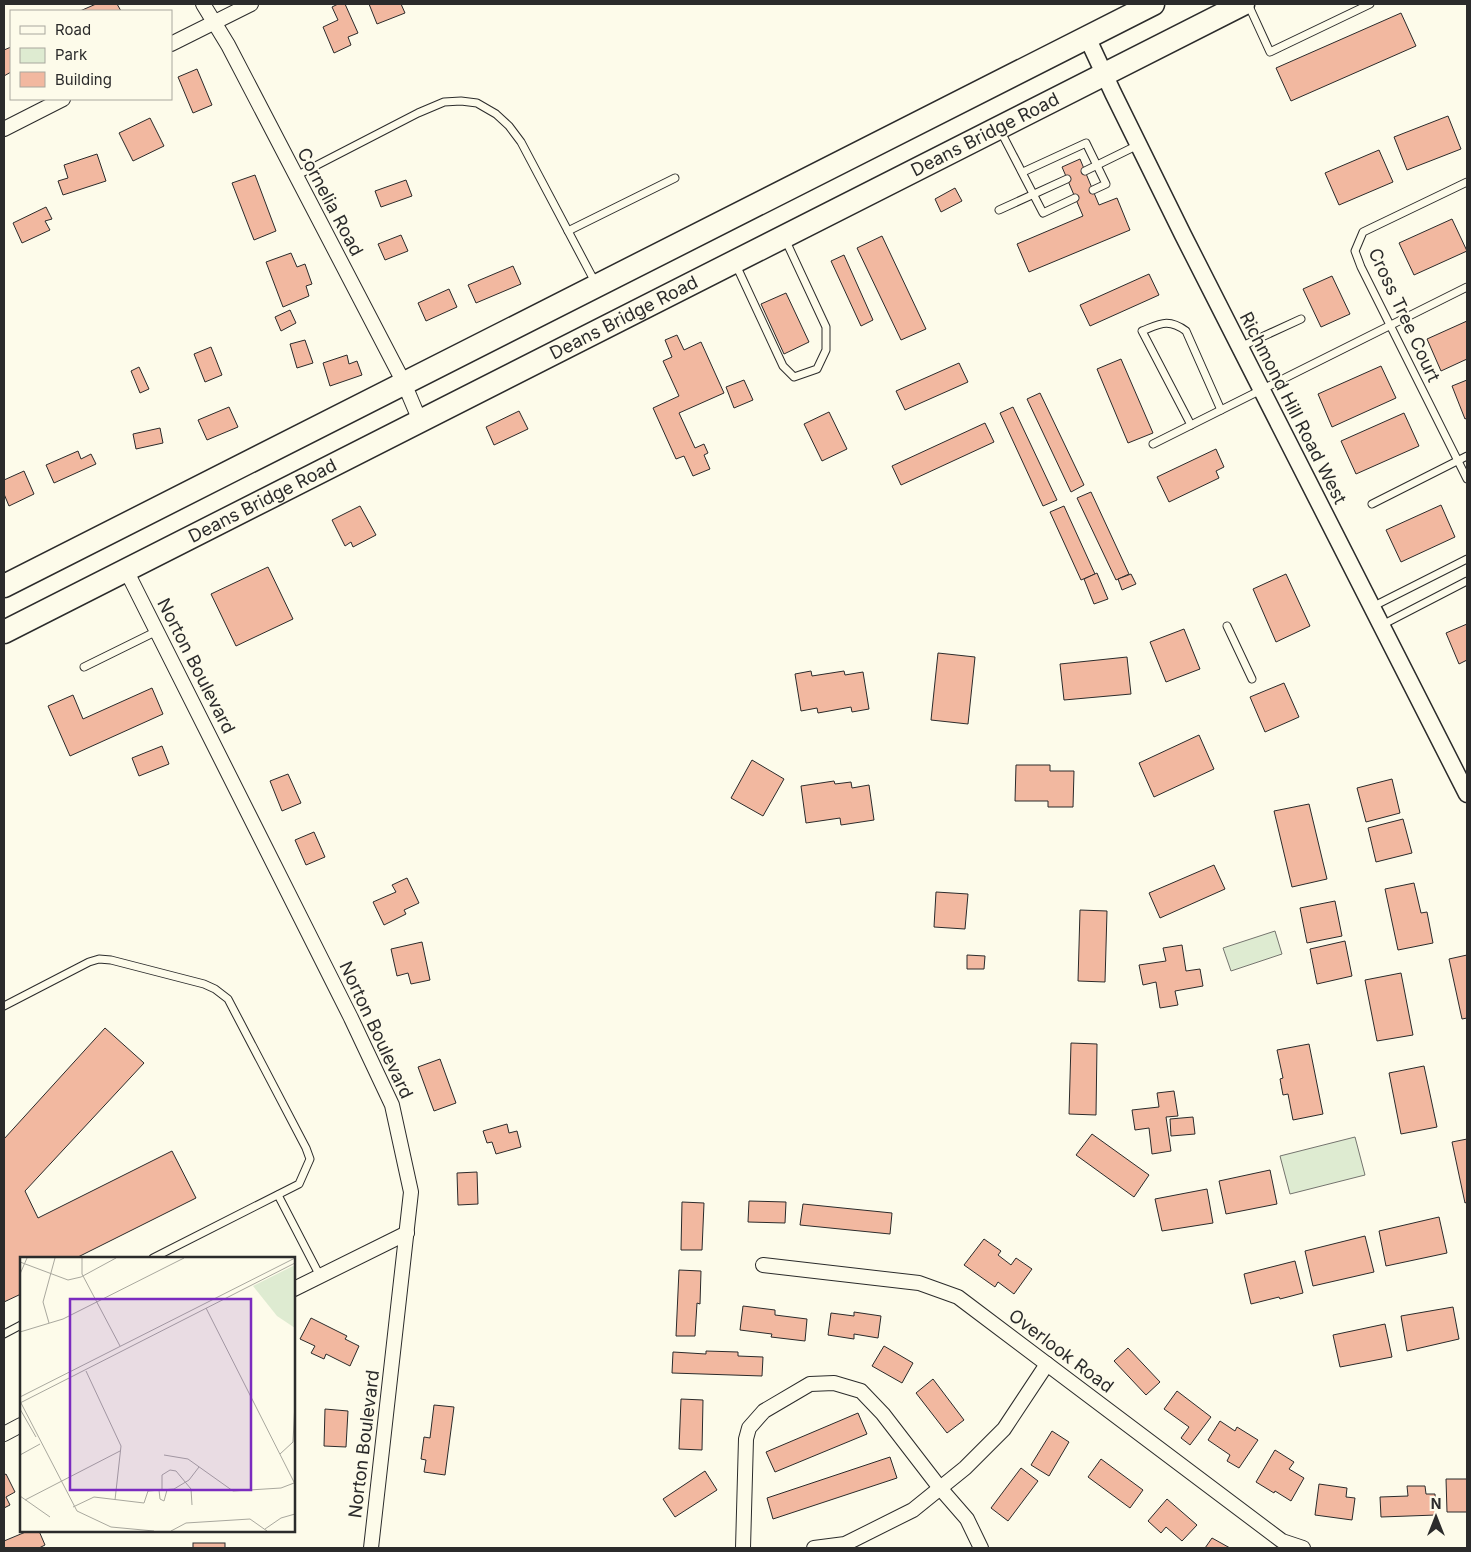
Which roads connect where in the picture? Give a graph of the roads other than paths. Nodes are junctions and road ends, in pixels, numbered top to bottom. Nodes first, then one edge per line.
1 (203, 4) edge
2 (251, 4) edge
3 (1152, 4) edge
4 (1243, 4) edge
5 (1248, 4) edge
6 (1370, 4) edge
7 (214, 22) junction
8 (1087, 37) junction
9 (172, 43) edge
10 (1104, 74) junction
11 (62, 100) edge
12 (999, 127) junction
13 (4, 129) edge
14 (1138, 144) junction
15 (1096, 164) junction
16 (1085, 171) dead end
17 (1023, 172) junction
18 (296, 176) junction
19 (675, 178) dead end
20 (1067, 179) dead end
21 (1467, 182) edge
22 (1093, 190) dead end
23 (1034, 194) junction
24 (1075, 198) dead end
25 (999, 210) dead end
26 (568, 231) junction
27 (784, 236) junction
28 (734, 261) junction
29 (596, 286) junction
30 (1467, 287) edge
31 (1301, 319) dead end
32 (1390, 327) junction
33 (1240, 347) junction
34 (404, 383) junction
35 (1262, 390) junction
36 (1221, 410) junction
37 (420, 421) junction
38 (1191, 425) junction
39 (1152, 444) dead end
40 (1467, 456) edge
41 (1458, 460) junction
42 (1467, 479) edge
43 (1372, 504) dead end
44 (1467, 559) edge
45 (126, 570) junction
46 (1467, 581) edge
47 (4, 586) edge
48 (1372, 607) junction
49 (1381, 625) junction
50 (1226, 626) dead end
51 (157, 631) junction
52 (4, 632) edge
53 (84, 667) dead end
54 (1252, 679) dead end
55 (1467, 794) edge
56 (4, 1006) edge
57 (278, 1195) junction
58 (407, 1233) junction
59 (155, 1257) edge
60 (763, 1265) dead end
61 (320, 1276) junction
62 (295, 1288) edge
63 (20, 1326) edge
64 (4, 1334) edge
65 (1047, 1364) junction
66 (20, 1426) edge
67 (4, 1434) edge
68 (940, 1488) junction
69 (371, 1548) edge
70 (743, 1548) edge
71 (814, 1548) edge
72 (981, 1548) edge
73 (1303, 1548) edge

1 - 7 street, Cornelia Road
2 - 7 street
3 - 8 highway
4 - 10 highway, Deans Bridge Road
5 - 6 lane
7 - 9 street
7 - 18 street, Cornelia Road
8 - 10 street, Richmond Hill Road West
8 - 29 highway
10 - 12 highway, Deans Bridge Road
10 - 14 street, Richmond Hill Road West
11 - 13 street
12 - 17 lane
12 - 27 highway, Deans Bridge Road
14 - 15 lane
14 - 33 street, Richmond Hill Road West
15 - 16 lane
15 - 17 lane
15 - 22 lane
17 - 23 lane
18 - 26 lane
18 - 34 street, Cornelia Road
19 - 26 lane
20 - 23 lane
21 - 32 lane, Cross Tree Court
23 - 24 lane
23 - 25 lane
26 - 29 lane
27 - 28 highway, Deans Bridge Road
27 - 28 lane
28 - 37 highway, Deans Bridge Road
29 - 34 highway
30 - 32 lane
31 - 33 lane
32 - 35 lane
32 - 41 lane, Cross Tree Court
33 - 35 street, Richmond Hill Road West
34 - 37 street, Cornelia Road
34 - 47 highway
35 - 36 lane
35 - 48 street, Richmond Hill Road West
36 - 38 lane
36 - 38 lane
37 - 45 highway, Deans Bridge Road
38 - 39 lane
40 - 41 lane
41 - 42 lane, Cross Tree Court
41 - 43 lane
44 - 48 lane
45 - 51 street, Norton Boulevard
45 - 52 highway, Deans Bridge Road
46 - 49 lane
48 - 49 street, Richmond Hill Road West
49 - 55 street, Richmond Hill Road West
50 - 54 lane
51 - 53 lane
51 - 58 street, Norton Boulevard
56 - 57 lane
57 - 59 lane
57 - 61 lane
58 - 61 street
58 - 69 street, Norton Boulevard
60 - 65 street, Overlook Road
61 - 62 street
63 - 64 lane
65 - 68 street
65 - 73 street, Overlook Road
66 - 67 street
68 - 70 street
68 - 71 street
68 - 72 street

